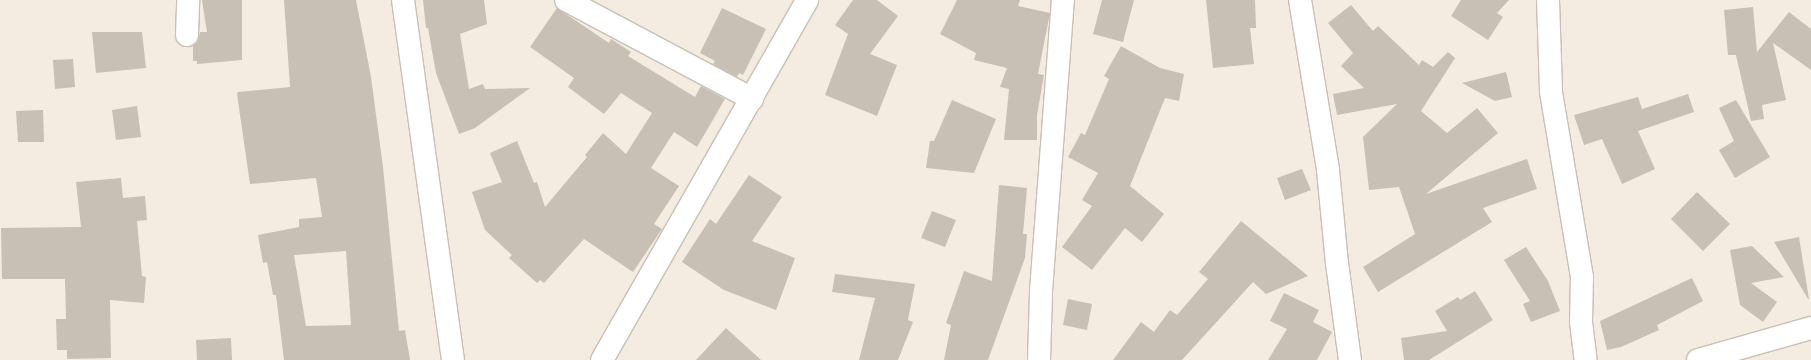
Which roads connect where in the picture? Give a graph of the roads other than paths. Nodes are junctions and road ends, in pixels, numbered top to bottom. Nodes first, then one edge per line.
1 (188, 0) edge
2 (403, 0) edge
3 (566, 0) edge
4 (807, 0) edge
5 (1063, 0) edge
6 (1300, 0) edge
7 (1548, 0) edge
8 (187, 35) dead end
9 (752, 99) junction
10 (1811, 328) edge
11 (453, 360) edge
12 (602, 360) edge
13 (1040, 360) edge
14 (1350, 360) edge
15 (1586, 360) edge
16 (1698, 360) edge

1 - 8 street
2 - 11 street
3 - 9 street
4 - 9 street
5 - 13 street
6 - 14 street
7 - 15 street
9 - 12 street
10 - 16 street

